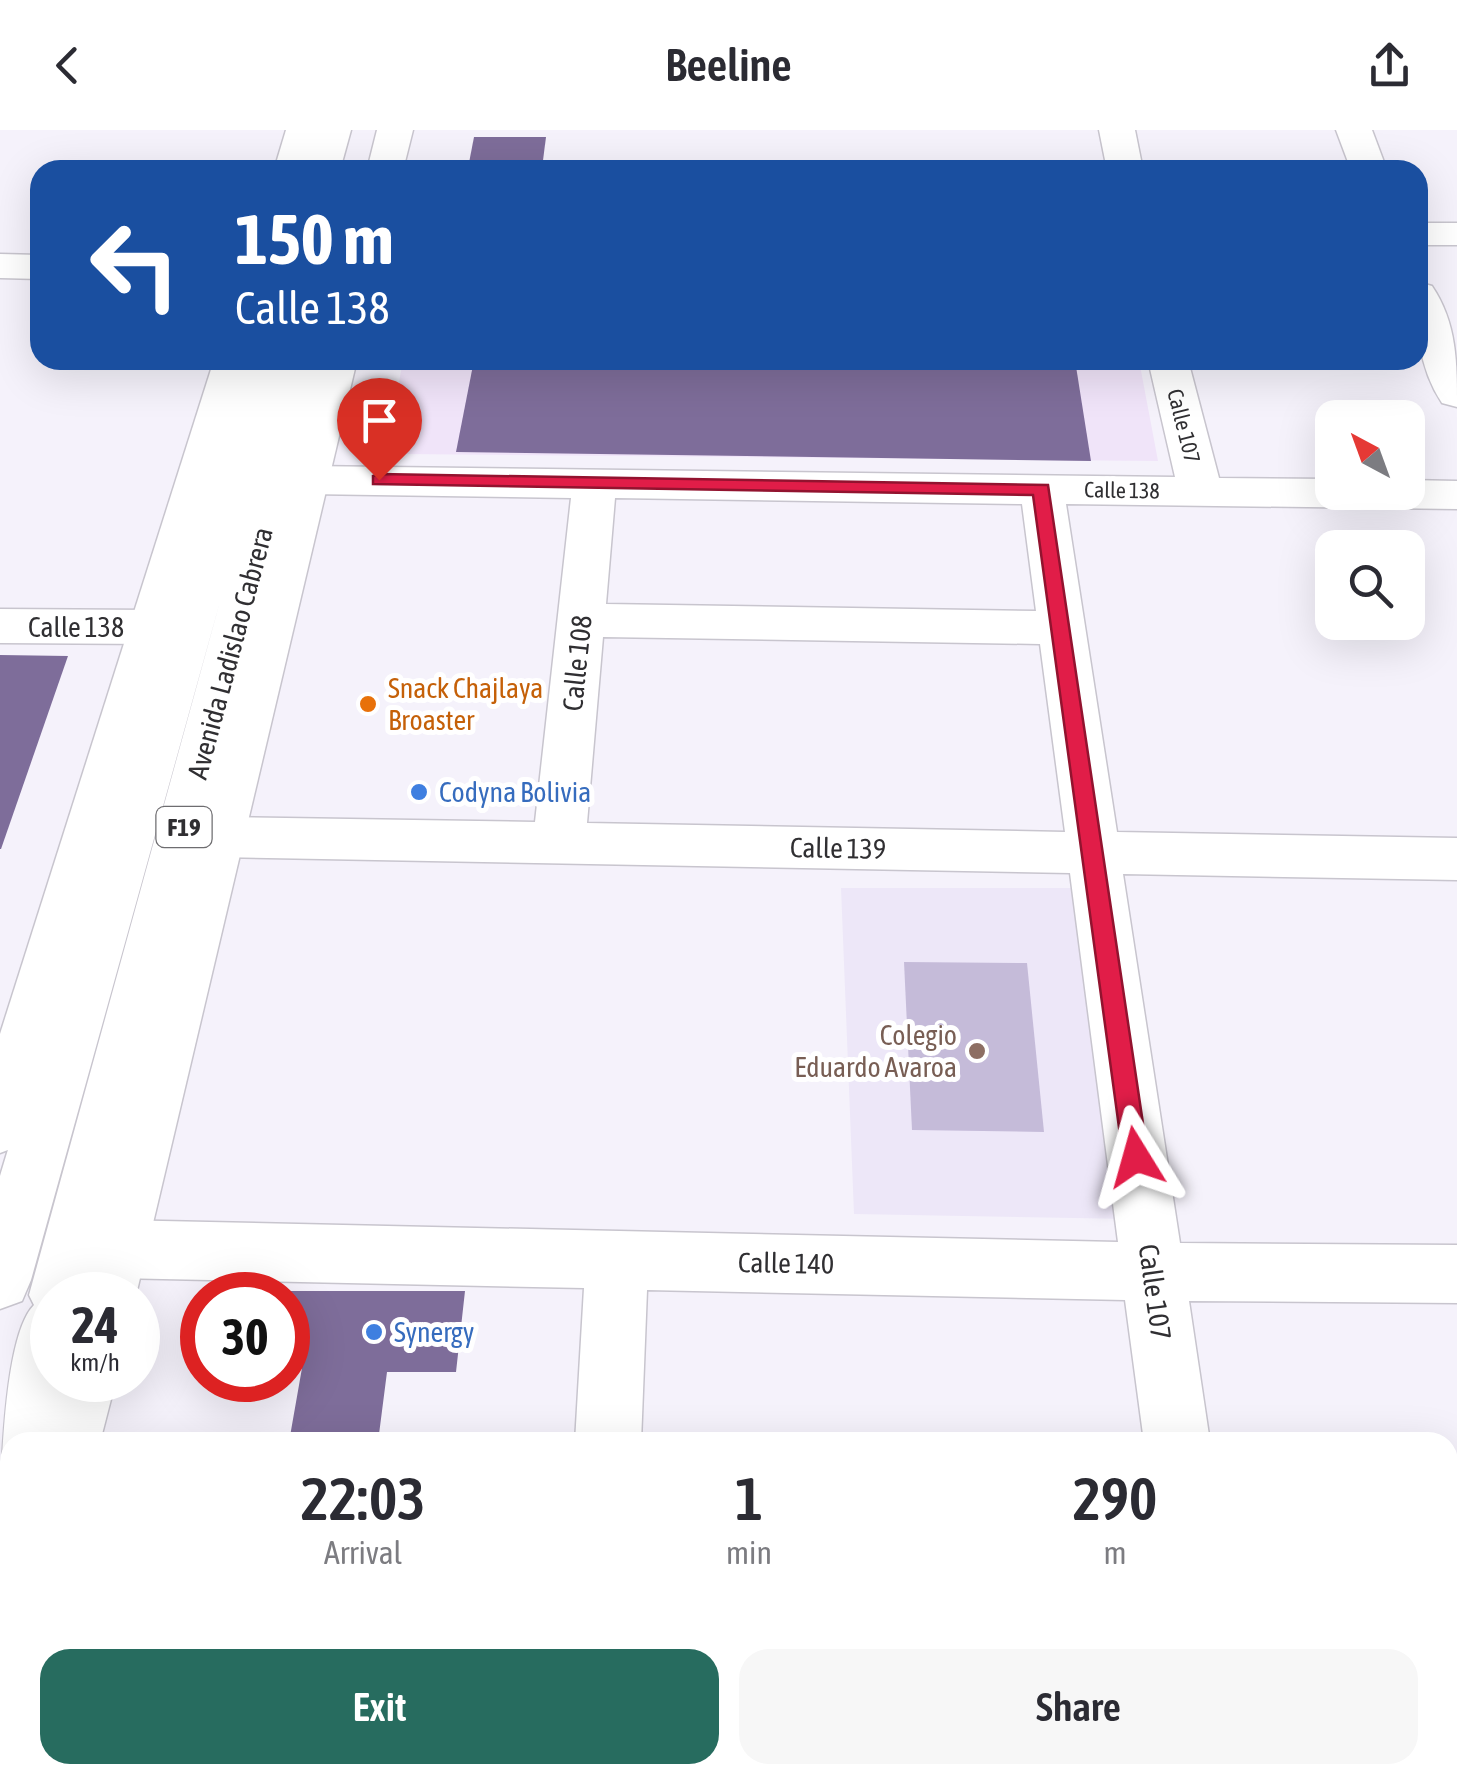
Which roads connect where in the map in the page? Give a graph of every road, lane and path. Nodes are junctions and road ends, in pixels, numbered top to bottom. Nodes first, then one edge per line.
1 (304, 130) edge
2 (333, 130) edge
3 (368, 130) edge
4 (395, 130) edge
5 (1117, 130) edge
6 (1354, 130) edge
7 (295, 160) edge
8 (325, 160) edge
9 (360, 160) edge
10 (388, 160) edge
11 (1123, 160) edge
12 (1365, 160) edge
13 (1428, 234) edge
14 (1457, 234) edge
15 (0, 266) edge
16 (30, 266) edge
17 (1428, 320) edge
18 (231, 370) edge
19 (263, 370) edge
20 (304, 370) edge
21 (334, 370) edge
22 (1170, 370) edge
23 (1457, 394) edge
24 (307, 480) junction
25 (595, 482) junction
26 (1042, 489) junction
27 (1200, 492) junction
28 (1457, 496) edge
29 (582, 620) junction
30 (0, 626) edge
31 (152, 627) junction
32 (1061, 628) junction
33 (218, 837) junction
34 (559, 843) junction
35 (1091, 852) junction
36 (1457, 859) edge
37 (0, 1127) edge
38 (617, 1258) junction
39 (67, 1272) edge
40 (110, 1272) edge
41 (1152, 1272) junction
42 (1457, 1274) edge
43 (0, 1280) edge
44 (33, 1402) edge
45 (77, 1402) edge
46 (25, 1432) edge
47 (70, 1432) edge
48 (608, 1432) edge
49 (1176, 1432) edge

1 - 7 main road
2 - 8 main road
3 - 9 main road
4 - 10 main road
5 - 11 main road
6 - 12 main road
13 - 14 main road
15 - 16 main road
17 - 23 main road
18 - 31 main road
19 - 43 main road, Avenida Ladislao Cabrera / F19
20 - 39 main road, Avenida Ladislao Cabrera / F19
21 - 24 main road, Avenida Ladislao Cabrera / F19
22 - 27 main road, Calle 107
24 - 25 main road, Calle 138
24 - 33 main road, Avenida Ladislao Cabrera / F19
25 - 26 main road, Calle 138
25 - 29 main road, Calle 108
26 - 27 main road, Calle 138
26 - 32 main road, Calle 107
27 - 28 main road, Calle 138
29 - 32 main road
29 - 34 main road, Calle 108
30 - 31 main road, Calle 138
31 - 37 main road
32 - 35 main road, Calle 107
33 - 34 main road, Calle 139
33 - 40 main road, Avenida Ladislao Cabrera / F19
34 - 35 main road, Calle 139
35 - 36 main road, Calle 139
35 - 41 main road, Calle 107
38 - 40 main road, Calle 140
38 - 41 main road, Calle 140
38 - 48 main road
41 - 42 main road, Calle 140
41 - 49 main road, Calle 107
44 - 46 main road
45 - 47 main road

